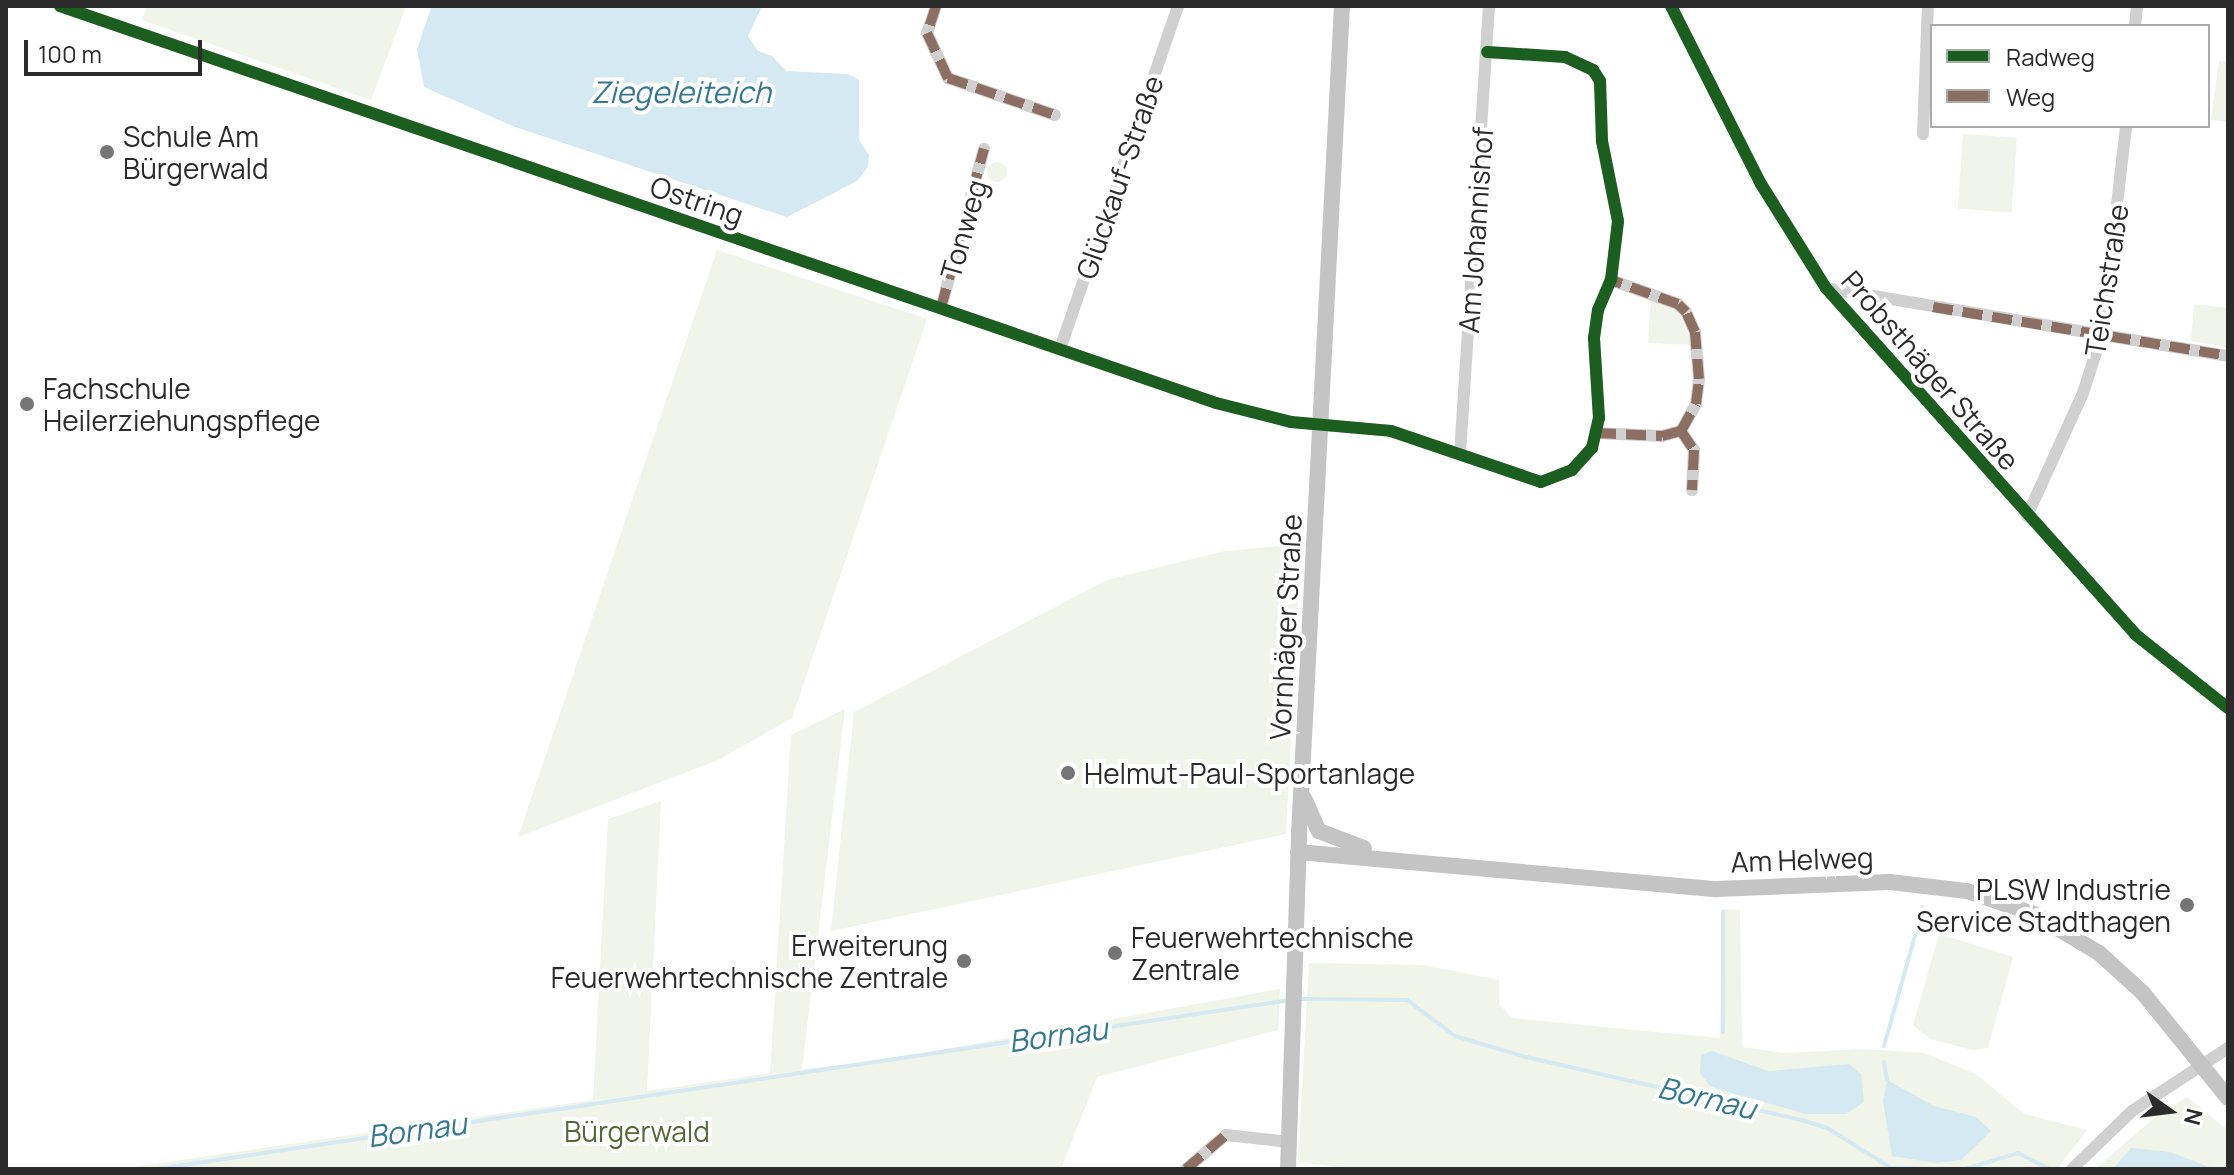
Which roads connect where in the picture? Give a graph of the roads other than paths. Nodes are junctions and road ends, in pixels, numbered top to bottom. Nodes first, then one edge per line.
1 (60, 6) edge
2 (936, 6) edge
3 (1178, 6) edge
4 (1342, 6) edge
5 (1489, 6) edge
6 (1671, 6) edge
7 (1928, 6) edge
8 (1487, 52) junction
9 (1055, 115) dead end
10 (2126, 128) edge
11 (1923, 134) dead end
12 (984, 149) dead end
13 (1611, 280) junction
14 (1826, 288) junction
15 (941, 308) junction
16 (2102, 334) junction
17 (1060, 349) junction
18 (2228, 356) edge
19 (1322, 425) junction
20 (1681, 431) junction
21 (1596, 433) junction
22 (1460, 454) junction
23 (1692, 490) dead end
24 (2027, 516) junction
25 (2228, 708) edge
26 (1301, 789) junction
27 (1298, 852) junction
28 (1388, 856) junction
29 (2228, 1048) edge
30 (2200, 1063) junction
31 (2228, 1098) edge
32 (1289, 1142) junction
33 (1186, 1169) edge
34 (1288, 1169) edge
35 (2072, 1169) edge

1 - 15 street, Ostring
2 - 9 street
3 - 17 street, Glückauf-Straße
4 - 19 main road, Vornhäger Straße
5 - 8 street, Am Johannishof
6 - 14 street, Probsthäger Straße
7 - 11 street
8 - 13 street
8 - 22 street, Am Johannishof
10 - 16 street, Teichstraße
12 - 15 street, Tonweg
13 - 20 street
13 - 21 street
14 - 16 street, Probsthäger Straße
14 - 24 street, Probsthäger Straße
15 - 17 street, Ostring
16 - 18 street, Probsthäger Straße
16 - 24 street, Teichstraße
17 - 19 street, Ostring
19 - 22 street
19 - 26 main road, Vornhäger Straße
20 - 21 street
20 - 23 street
21 - 22 street
24 - 25 street, Probsthäger Straße
26 - 27 main road, Vornhäger Straße
26 - 28 main road
27 - 28 main road, Am Helweg
27 - 32 main road, Vornhäger Straße
28 - 30 main road, Am Helweg
29 - 30 street
30 - 31 main road, Am Helweg
30 - 35 street
32 - 33 street
32 - 34 main road, Vornhäger Straße

